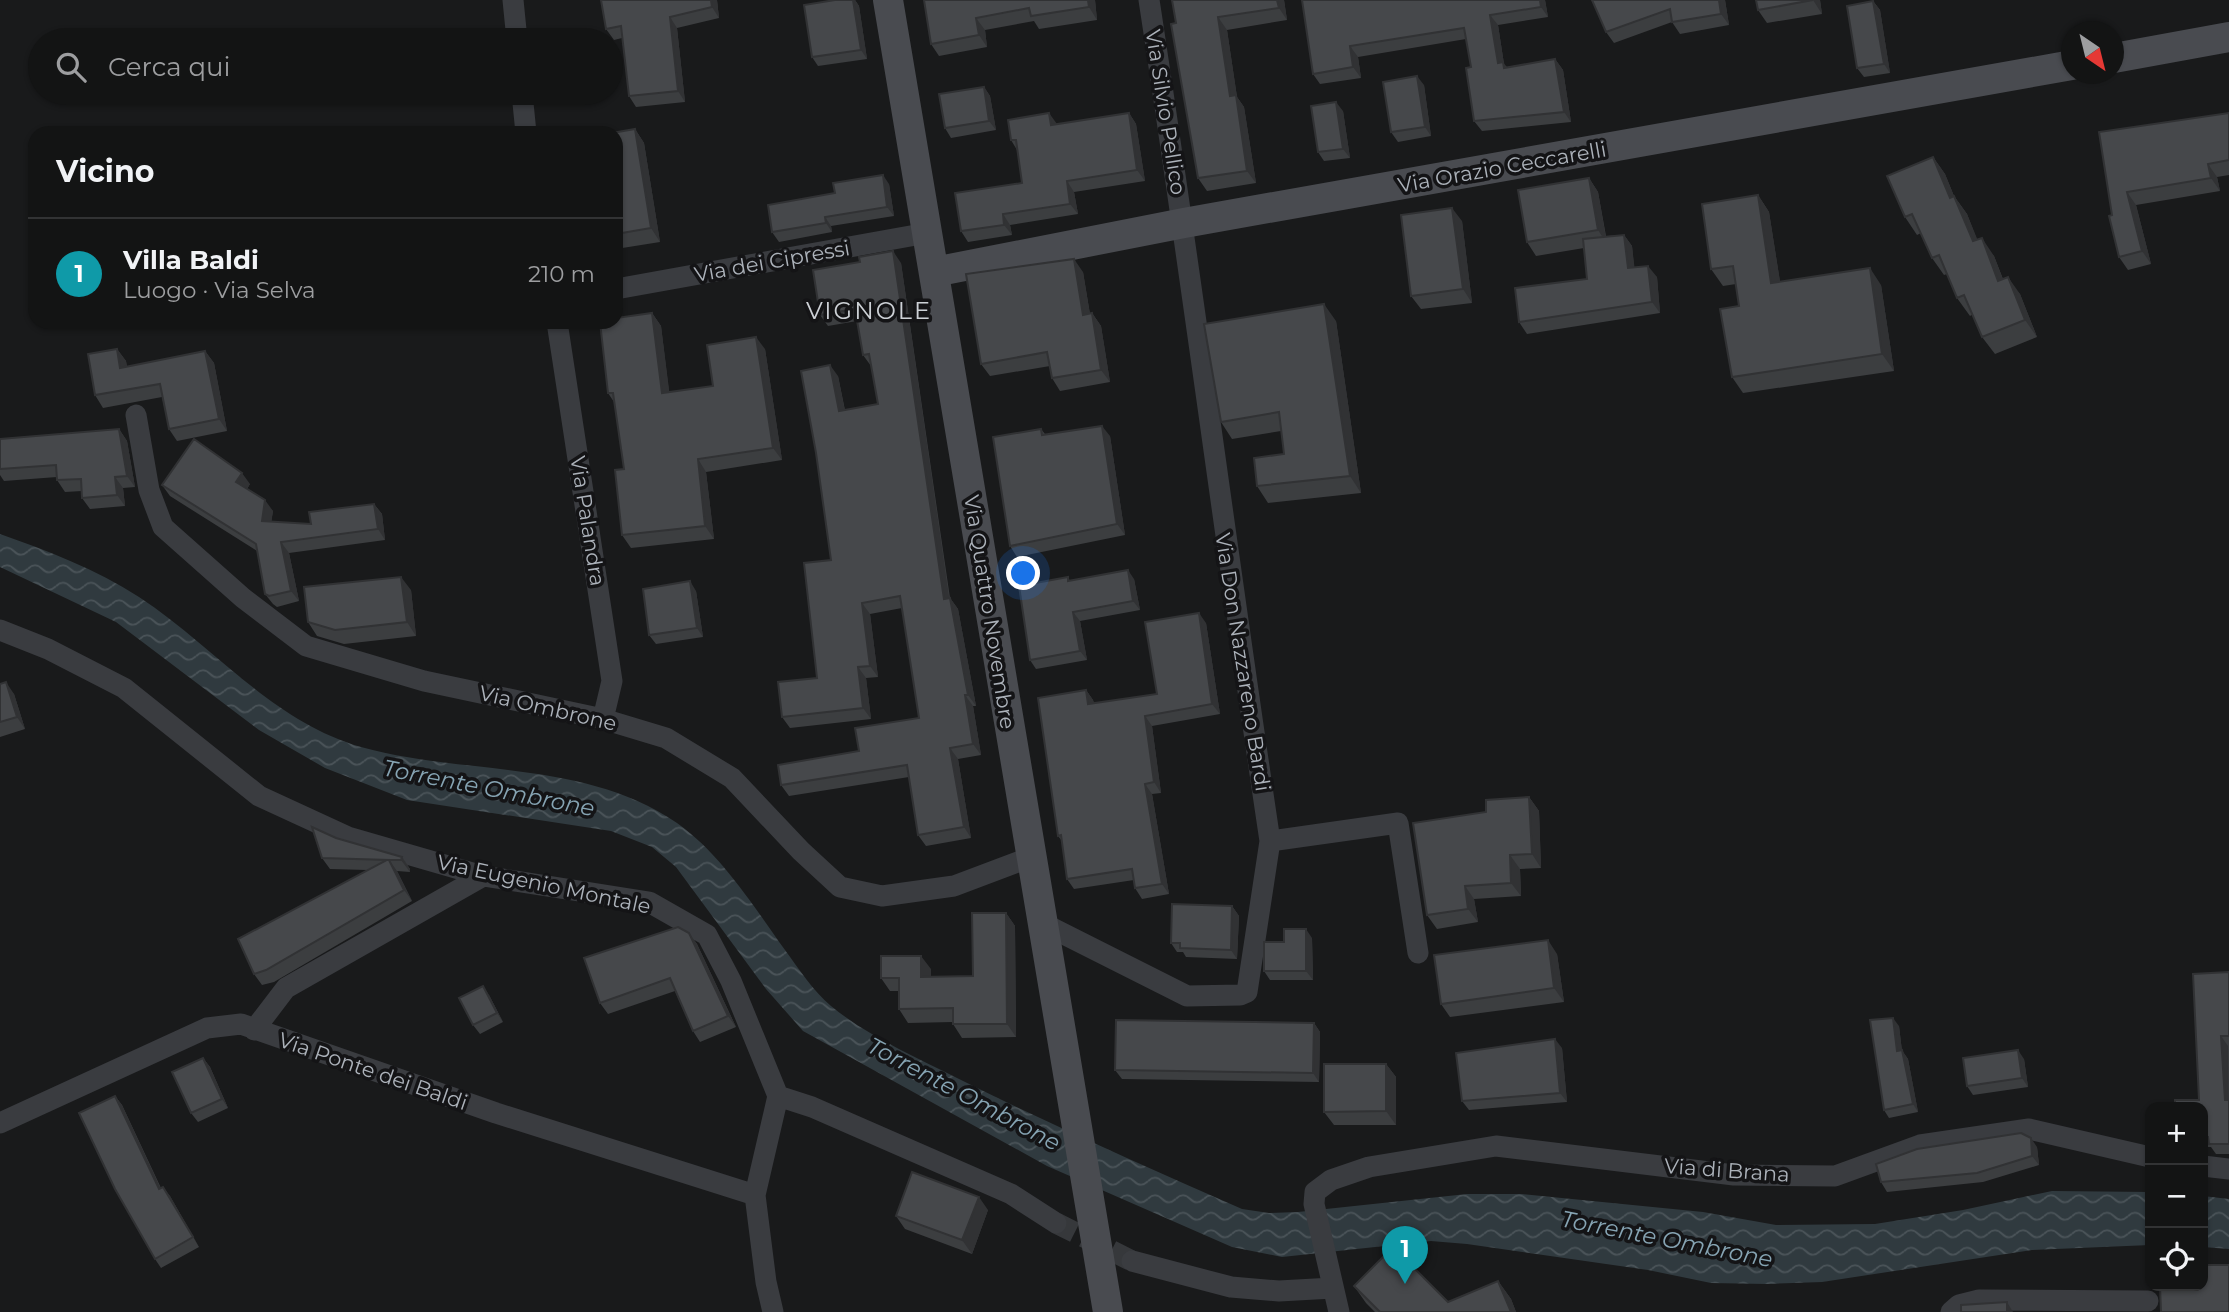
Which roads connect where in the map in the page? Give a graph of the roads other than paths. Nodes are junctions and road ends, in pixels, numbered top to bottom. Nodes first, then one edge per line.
1 (513, 0) edge
2 (888, 0) edge
3 (1149, 0) edge
4 (516, 28) edge
5 (2229, 37) edge
6 (2124, 56) edge
7 (2061, 67) edge
8 (523, 105) edge
9 (525, 126) edge
10 (1184, 223) junction
11 (928, 233) junction
12 (934, 272) junction
13 (623, 288) edge
14 (558, 329) edge
15 (136, 415) dead end
16 (0, 630) edge
17 (603, 719) junction
18 (1270, 841) junction
19 (1031, 857) junction
20 (483, 876) junction
21 (1042, 923) junction
22 (1418, 953) dead end
23 (254, 1030) junction
24 (778, 1096) junction
25 (0, 1123) edge
26 (2145, 1156) edge
27 (2208, 1167) edge
28 (2229, 1169) edge
29 (755, 1195) junction
30 (1056, 1223) tunnel mouth
31 (1132, 1261) tunnel mouth
32 (1331, 1280) junction
33 (2148, 1301) dead end
34 (773, 1312) edge
35 (1108, 1312) edge
36 (1339, 1312) edge
37 (1951, 1312) edge

1 - 4 street
2 - 11 main road, Via Quattro Novembre
3 - 10 street, Via Silvio Pellico
5 - 6 main road
7 - 10 main road, Via Orazio Ceccarelli
8 - 9 street
10 - 12 main road, Via Orazio Ceccarelli
10 - 18 street, Via Don Nazzareno Bardi
11 - 12 main road, Via Quattro Novembre
11 - 13 street, Via dei Cipressi
12 - 19 main road, Via Quattro Novembre
14 - 17 street, Via Palandra
15 - 17 street, Via Ombrone
16 - 20 street, Via Eugenio Montale
17 - 19 street, Via Ombrone
18 - 21 street, Via Don Nazzareno Bardi
18 - 22 street
19 - 21 main road, Via Quattro Novembre
20 - 23 street
20 - 24 street, Via Eugenio Montale
21 - 35 main road, Via Quattro Novembre
23 - 25 street, Via Ponte dei Baldi
23 - 29 street, Via Ponte dei Baldi
24 - 29 street
24 - 30 street
26 - 32 street, Via di Brana
27 - 28 street
29 - 34 street
31 - 32 street
32 - 36 street
33 - 37 street

